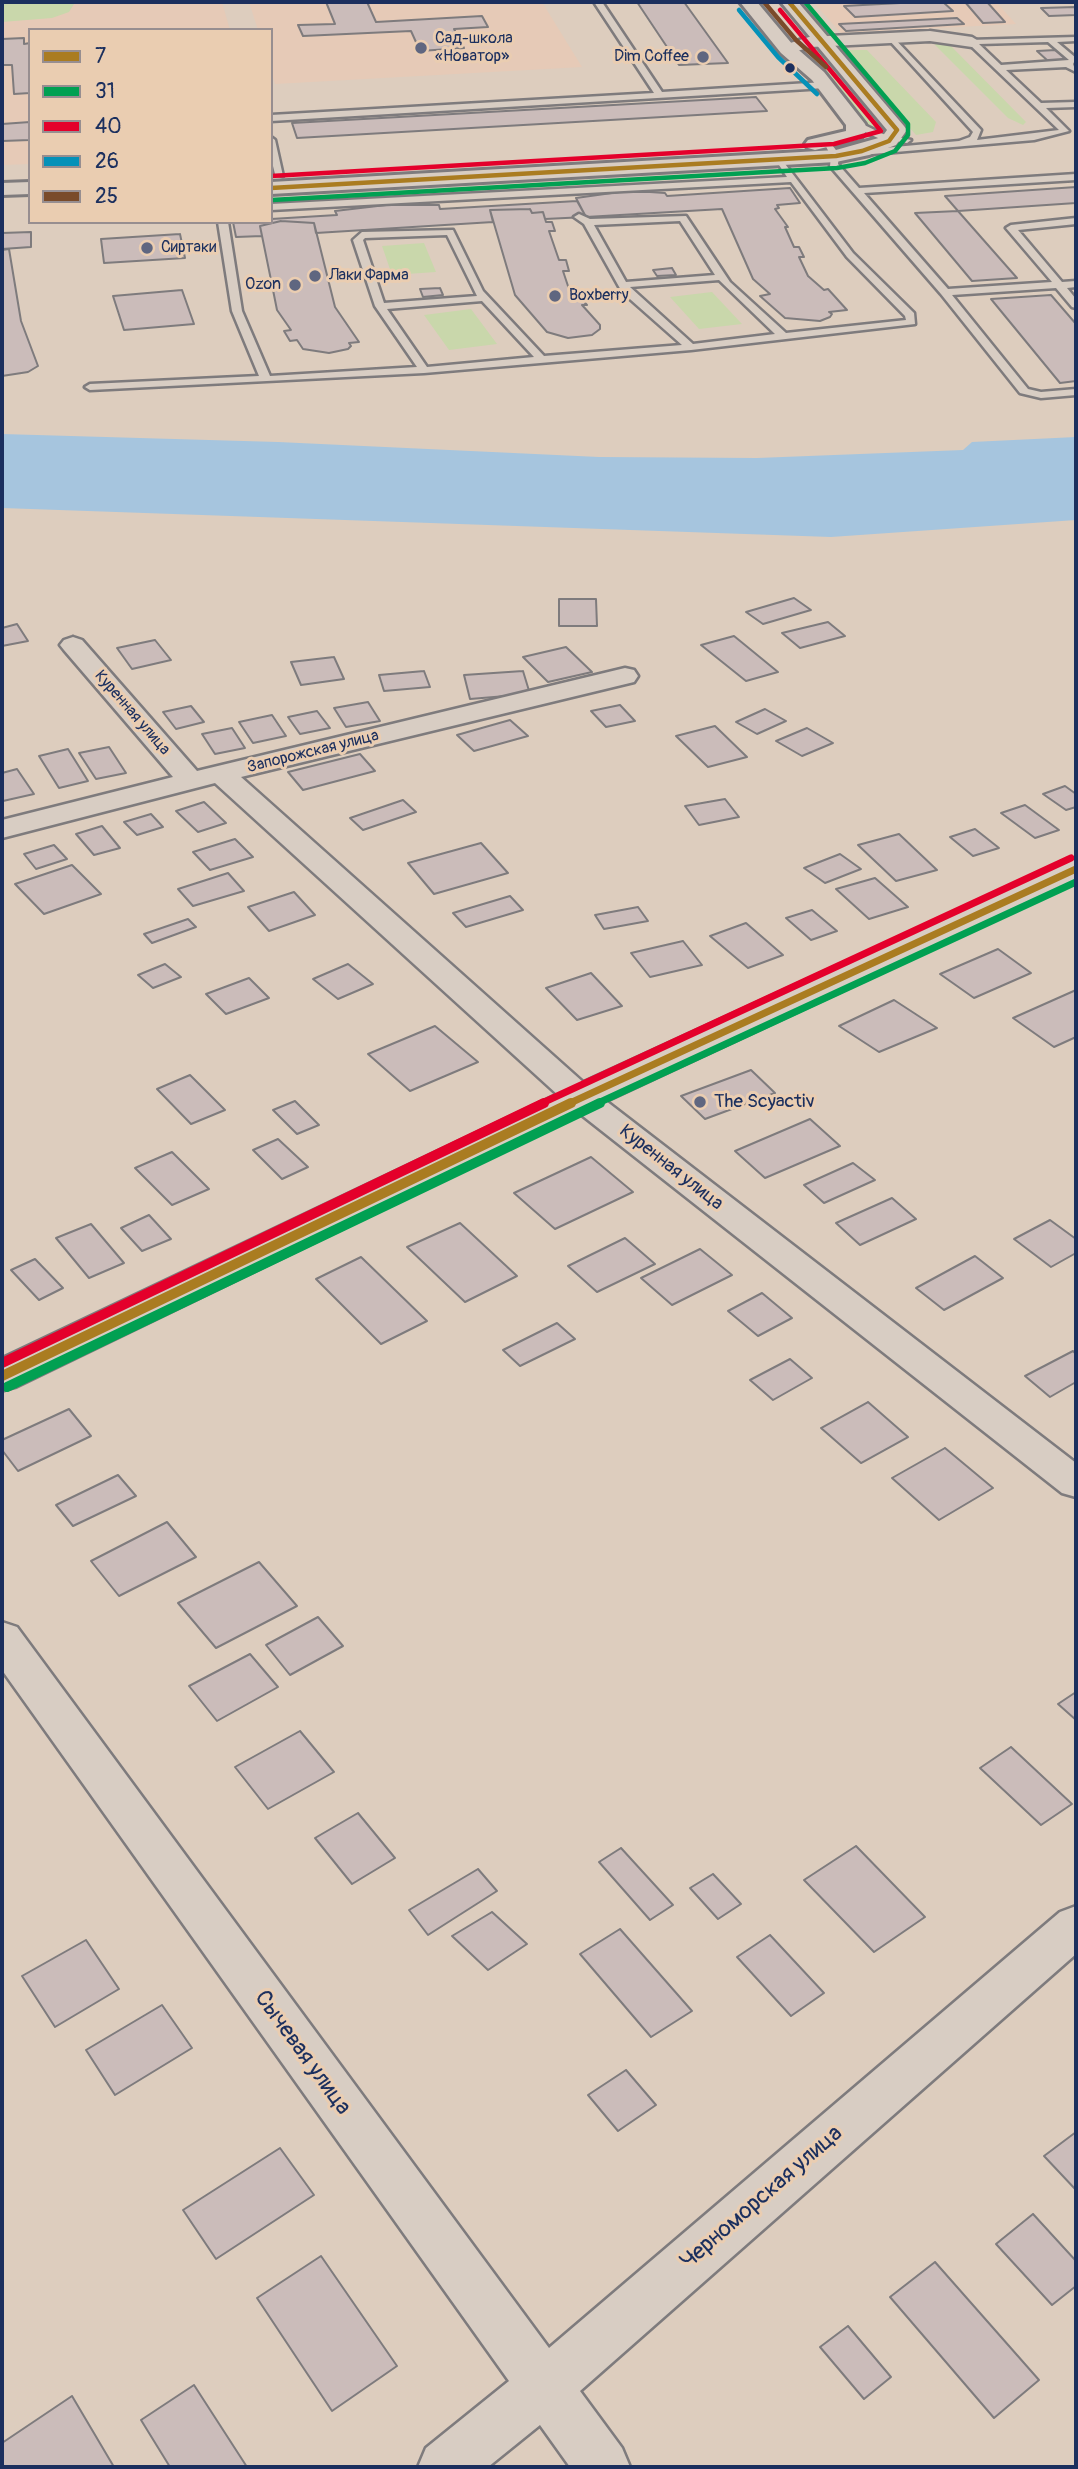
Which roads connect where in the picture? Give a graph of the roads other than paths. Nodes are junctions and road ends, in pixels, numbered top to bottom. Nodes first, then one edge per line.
1 (598, 2) edge
2 (748, 2) edge
3 (789, 2) edge
4 (819, 37) junction
5 (892, 38) junction
6 (1076, 38) edge
7 (1050, 40) junction
8 (781, 42) junction
9 (972, 42) junction
10 (1072, 67) edge
11 (999, 68) junction
12 (825, 85) junction
13 (659, 94) junction
14 (1076, 104) edge
15 (1038, 106) junction
16 (273, 118) edge
17 (855, 124) junction
18 (891, 137) junction
19 (952, 144) junction
20 (834, 146) junction
21 (779, 159) junction
22 (555, 172) junction
23 (1076, 177) edge
24 (274, 179) edge
25 (794, 179) junction
26 (28, 188) edge
27 (2, 189) edge
28 (565, 191) junction
29 (856, 191) junction
30 (28, 201) edge
31 (571, 201) dead end
32 (2, 203) edge
33 (273, 207) edge
34 (1076, 221) edge
35 (223, 224) edge
36 (722, 277) junction
37 (1058, 284) junction
38 (1076, 284) edge
39 (623, 285) junction
40 (945, 292) junction
41 (484, 298) junction
42 (1076, 305) edge
43 (380, 306) junction
44 (784, 337) junction
45 (691, 347) junction
46 (541, 359) junction
47 (424, 370) junction
48 (266, 379) junction
49 (90, 387) dead end
50 (1076, 392) edge
51 (74, 645) dead end
52 (625, 676) dead end
53 (206, 777) junction
54 (2, 830) edge
55 (1076, 869) edge
56 (581, 1098) junction
57 (2, 1377) edge
58 (1076, 1483) edge
59 (2, 1638) edge
60 (1076, 1926) edge
61 (544, 2387) junction
62 (445, 2467) edge
63 (603, 2467) edge

1 - 13 lane
2 - 8 main road
3 - 4 main road
4 - 5 street
4 - 8 street
4 - 18 main road
5 - 9 street
5 - 19 lane
6 - 7 lane
7 - 9 lane
7 - 10 lane
8 - 12 main road
9 - 11 lane
10 - 11 lane
11 - 15 lane
12 - 13 lane
12 - 17 main road
13 - 16 lane
14 - 15 lane
15 - 19 lane
17 - 18 lane
17 - 20 main road
18 - 19 lane
18 - 19 lane
18 - 20 lane
18 - 20 main road
19 - 20 lane
20 - 21 main road
20 - 24 main road
20 - 29 lane
21 - 22 main road
21 - 25 lane
22 - 24 main road
22 - 28 lane
23 - 29 lane
25 - 28 lane
25 - 44 lane
26 - 27 main road
28 - 31 lane
28 - 33 lane
29 - 40 lane
30 - 32 main road
34 - 37 lane
35 - 48 lane
36 - 39 lane
36 - 39 lane
36 - 44 lane
37 - 38 lane
37 - 40 lane
37 - 42 lane
39 - 45 lane
40 - 50 lane
41 - 43 lane
41 - 43 lane
41 - 46 lane
43 - 47 lane
44 - 45 lane
45 - 46 lane
46 - 47 lane
47 - 48 lane
48 - 49 lane
51 - 53 street, Куренная улица
52 - 53 street, Запорожская улица
53 - 54 street, Запорожская улица
53 - 56 street, Куренная улица
55 - 56 main road
56 - 57 main road
56 - 58 street, Куренная улица
59 - 61 street, Сычевая улица
60 - 61 street, Черноморская улица
61 - 62 street, Черноморская улица
61 - 63 street, Сычевая улица

